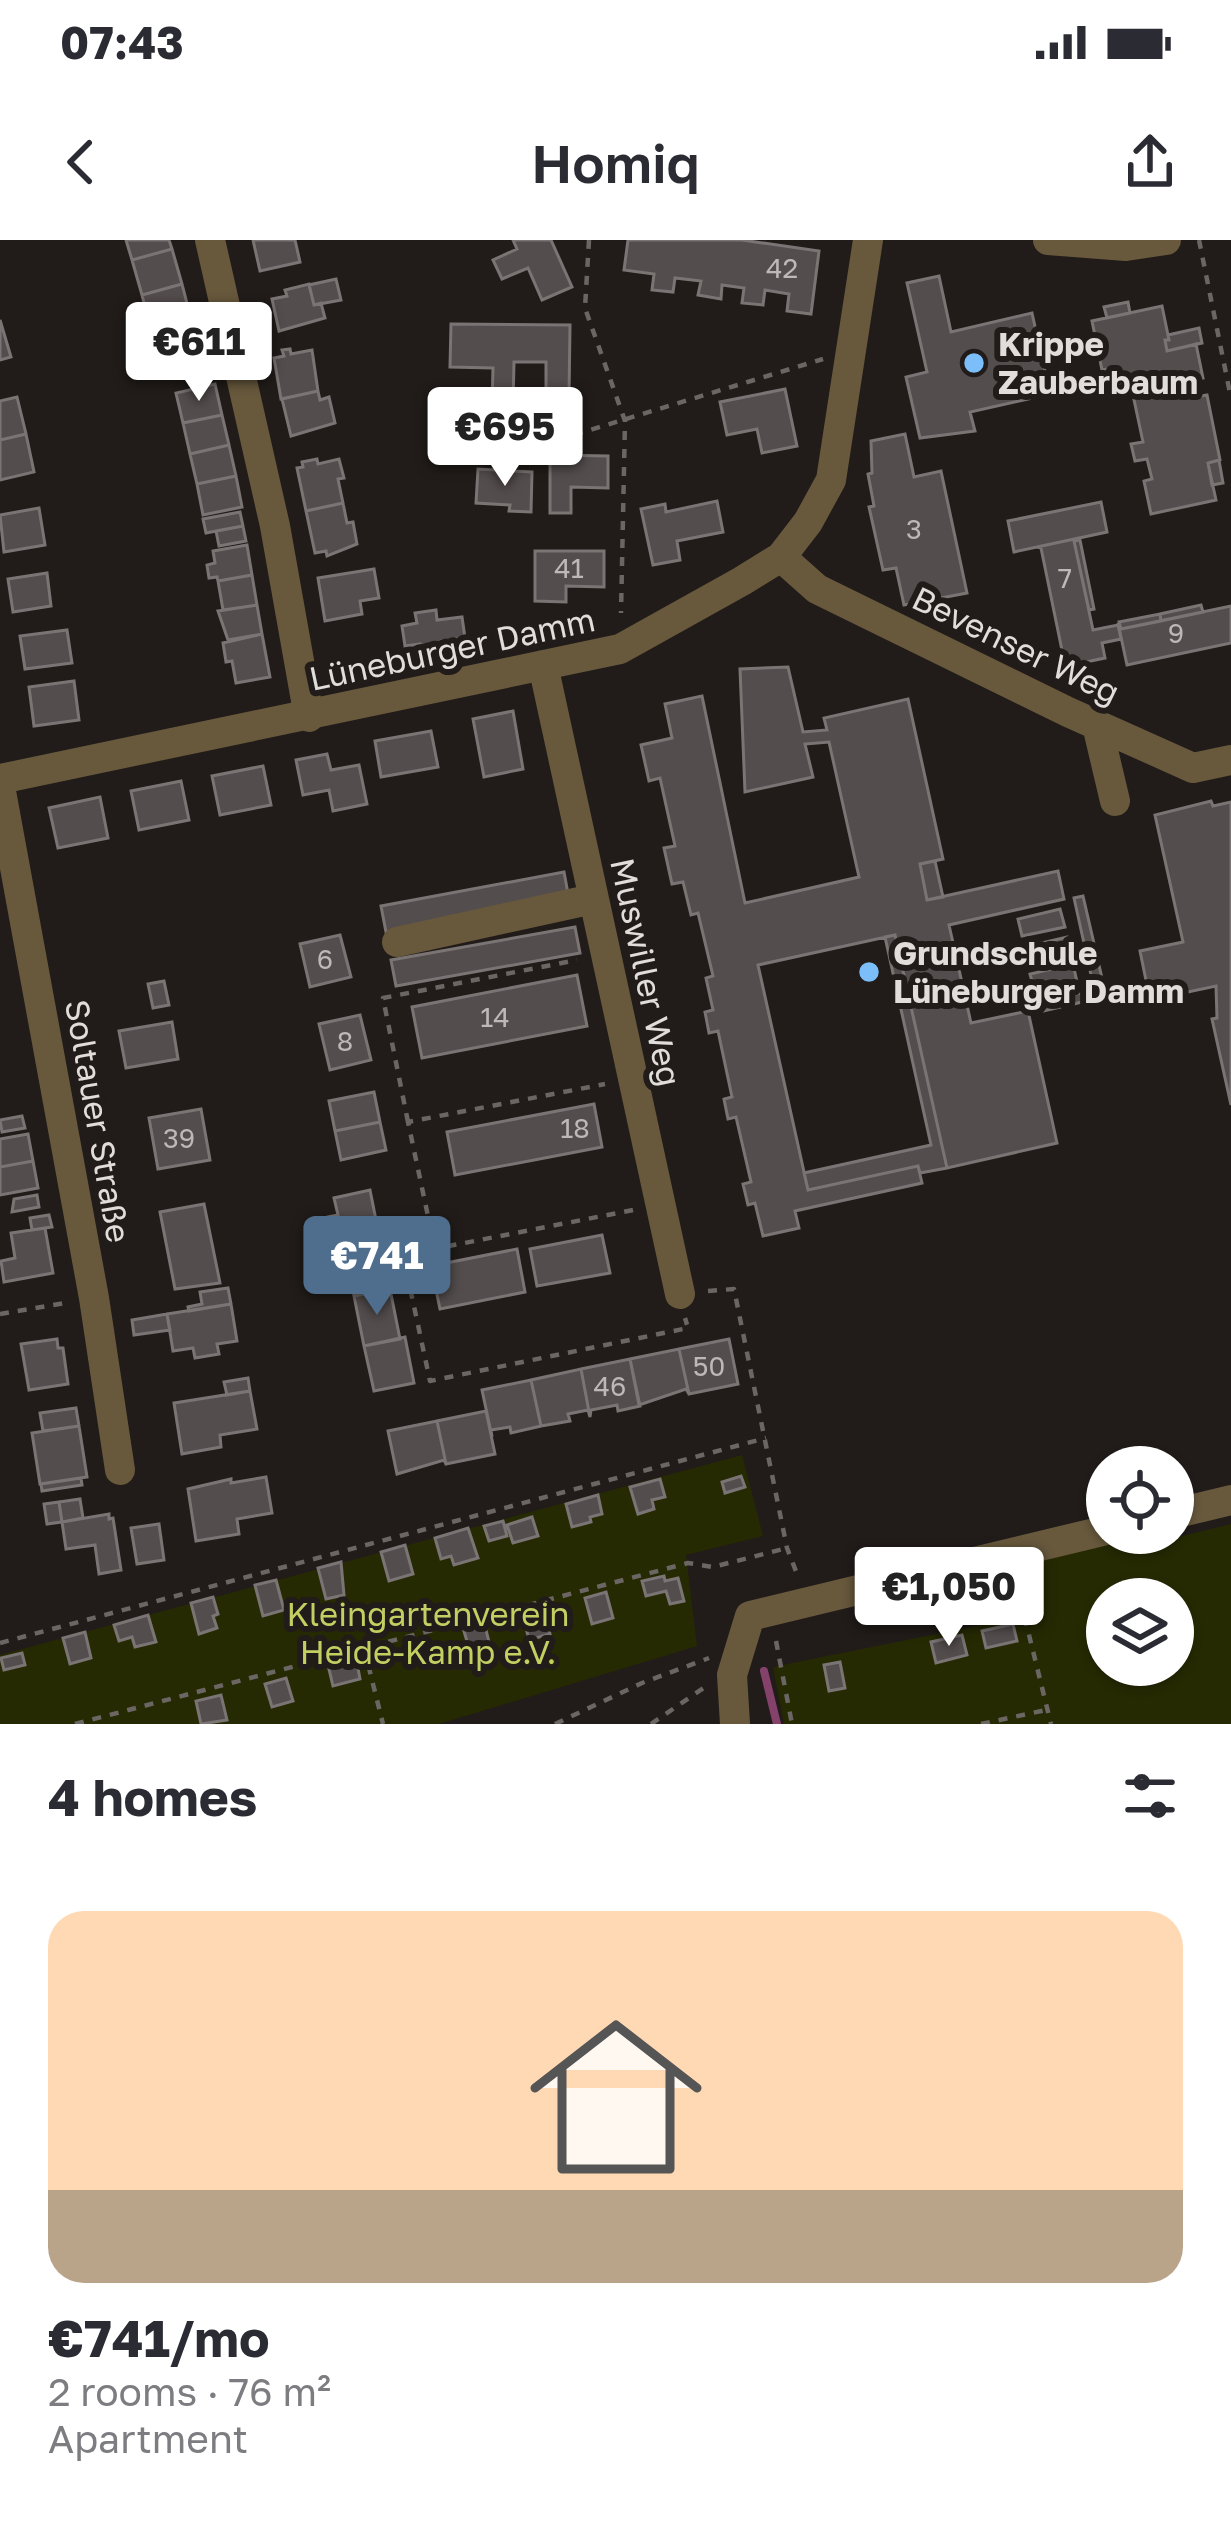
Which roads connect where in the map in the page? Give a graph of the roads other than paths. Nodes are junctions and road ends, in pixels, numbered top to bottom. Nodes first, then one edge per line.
1 (210, 240) edge
2 (868, 240) edge
3 (1048, 240) edge
4 (1166, 240) edge
5 (781, 557) junction
6 (543, 665) junction
7 (309, 717) junction
8 (1097, 725) junction
9 (1231, 760) edge
10 (0, 783) edge
11 (1115, 802) dead end
12 (593, 898) junction
13 (397, 942) dead end
14 (680, 1294) road end
15 (120, 1470) dead end
16 (1231, 1500) edge
17 (1194, 1509) edge
18 (1086, 1535) edge
19 (735, 1724) edge

1 - 7 street
2 - 5 street, Lüneburger Damm
3 - 4 street
5 - 6 street, Lüneburger Damm
5 - 8 street, Bevenser Weg
6 - 7 street, Lüneburger Damm
6 - 12 street, Muswiller Weg
7 - 10 street, Lüneburger Damm
8 - 9 street, Bevenser Weg
8 - 11 street
10 - 15 street, Soltauer Straße
12 - 13 street
12 - 14 street, Muswiller Weg
16 - 17 street
18 - 19 street

